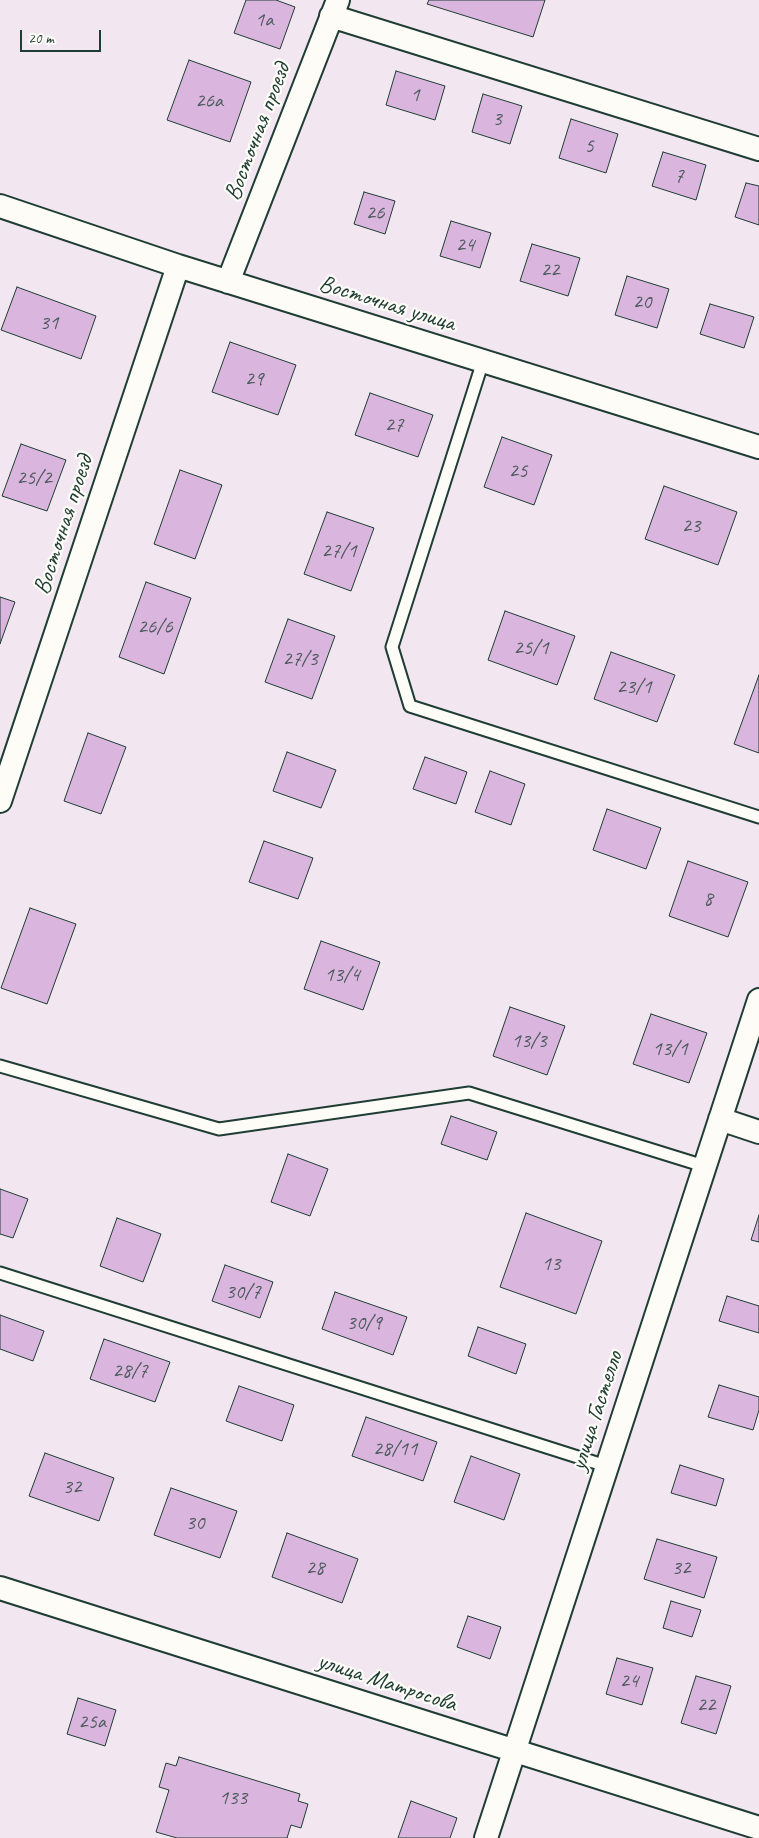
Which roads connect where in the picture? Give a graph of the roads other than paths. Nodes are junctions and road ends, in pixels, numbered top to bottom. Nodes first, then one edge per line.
1 (334, 8) edge
2 (759, 149) edge
3 (0, 206) edge
4 (178, 266) junction
5 (228, 282) junction
6 (483, 361) junction
7 (759, 447) edge
8 (0, 801) edge
9 (759, 817) edge
10 (759, 1000) edge
11 (0, 1066) edge
12 (720, 1119) junction
13 (759, 1132) edge
14 (704, 1166) junction
15 (0, 1273) edge
16 (606, 1466) junction
17 (0, 1588) edge
18 (514, 1750) junction
19 (759, 1828) edge
20 (486, 1838) edge

1 - 2 street
1 - 5 street, Восточная проезд
3 - 4 street, Восточная улица
4 - 5 street, Восточная улица
4 - 8 street, Восточная проезд
5 - 6 street, Восточная улица
6 - 7 street, Восточная улица
6 - 9 lane
10 - 12 street, улица Гастелло
11 - 14 lane
12 - 13 street
12 - 14 street, улица Гастелло
14 - 16 street, улица Гастелло
15 - 16 lane
16 - 18 street, улица Гастелло
17 - 18 street, улица Матросова
18 - 19 street, улица Матросова
18 - 20 street, улица Гастелло

